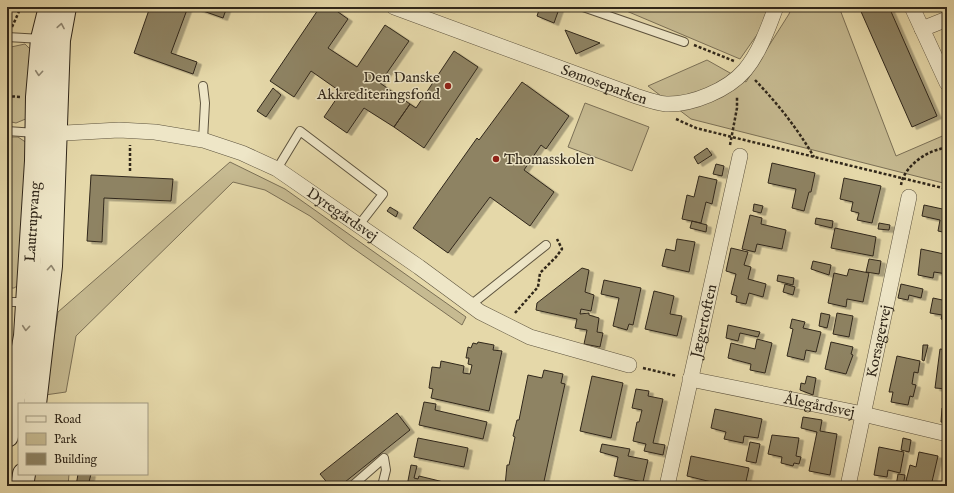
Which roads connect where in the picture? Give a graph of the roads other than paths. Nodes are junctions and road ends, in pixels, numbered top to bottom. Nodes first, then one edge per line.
1 (50, 7) edge
2 (65, 7) edge
3 (394, 7) edge
4 (583, 7) edge
5 (776, 7) edge
6 (912, 7) edge
7 (947, 19) edge
8 (922, 29) junction
9 (7, 37) edge
10 (42, 39) junction
11 (684, 42) road end
12 (942, 60) edge
13 (947, 83) edge
14 (204, 86) dead end
15 (7, 131) edge
16 (46, 134) junction
17 (203, 140) junction
18 (740, 156) road end
19 (277, 169) junction
20 (909, 197) road end
21 (359, 225) junction
22 (546, 245) dead end
23 (7, 302) edge
24 (38, 302) junction
25 (472, 304) junction
26 (629, 364) road end
27 (690, 379) junction
28 (35, 403) edge
29 (863, 414) junction
30 (947, 434) edge
31 (7, 436) edge
32 (24, 475) edge
33 (22, 486) edge
34 (352, 486) edge
35 (382, 486) edge
36 (666, 486) edge
37 (848, 486) edge

1 - 10 street, Lautrupvang
16 -> 2 street, Lautrupvang
3 - 5 street, Sømoseparken
4 - 11 lane
6 - 8 street
7 - 8 street
8 - 12 street
9 - 10 lane
10 -> 16 street, Lautrupvang
12 - 13 street
14 - 17 lane
15 - 16 lane
16 - 17 street, Dyregårdsvej
16 - 24 street, Lautrupvang
17 - 19 street, Dyregårdsvej
18 - 27 street, Jægertoften
19 - 21 street, Dyregårdsvej
19 - 21 lane
20 - 29 street, Korsagervej
21 - 25 street, Dyregårdsvej
22 - 25 lane
23 - 24 lane
24 - 28 street, Lautrupvang
24 -> 31 street, Lautrupvang
25 - 26 street, Dyregårdsvej
27 - 29 street, Ålegårdsvej
27 - 36 street, Jægertoften
29 - 30 street, Ålegårdsvej
29 - 37 street, Korsagervej
32 - 33 street
34 - 35 lane

